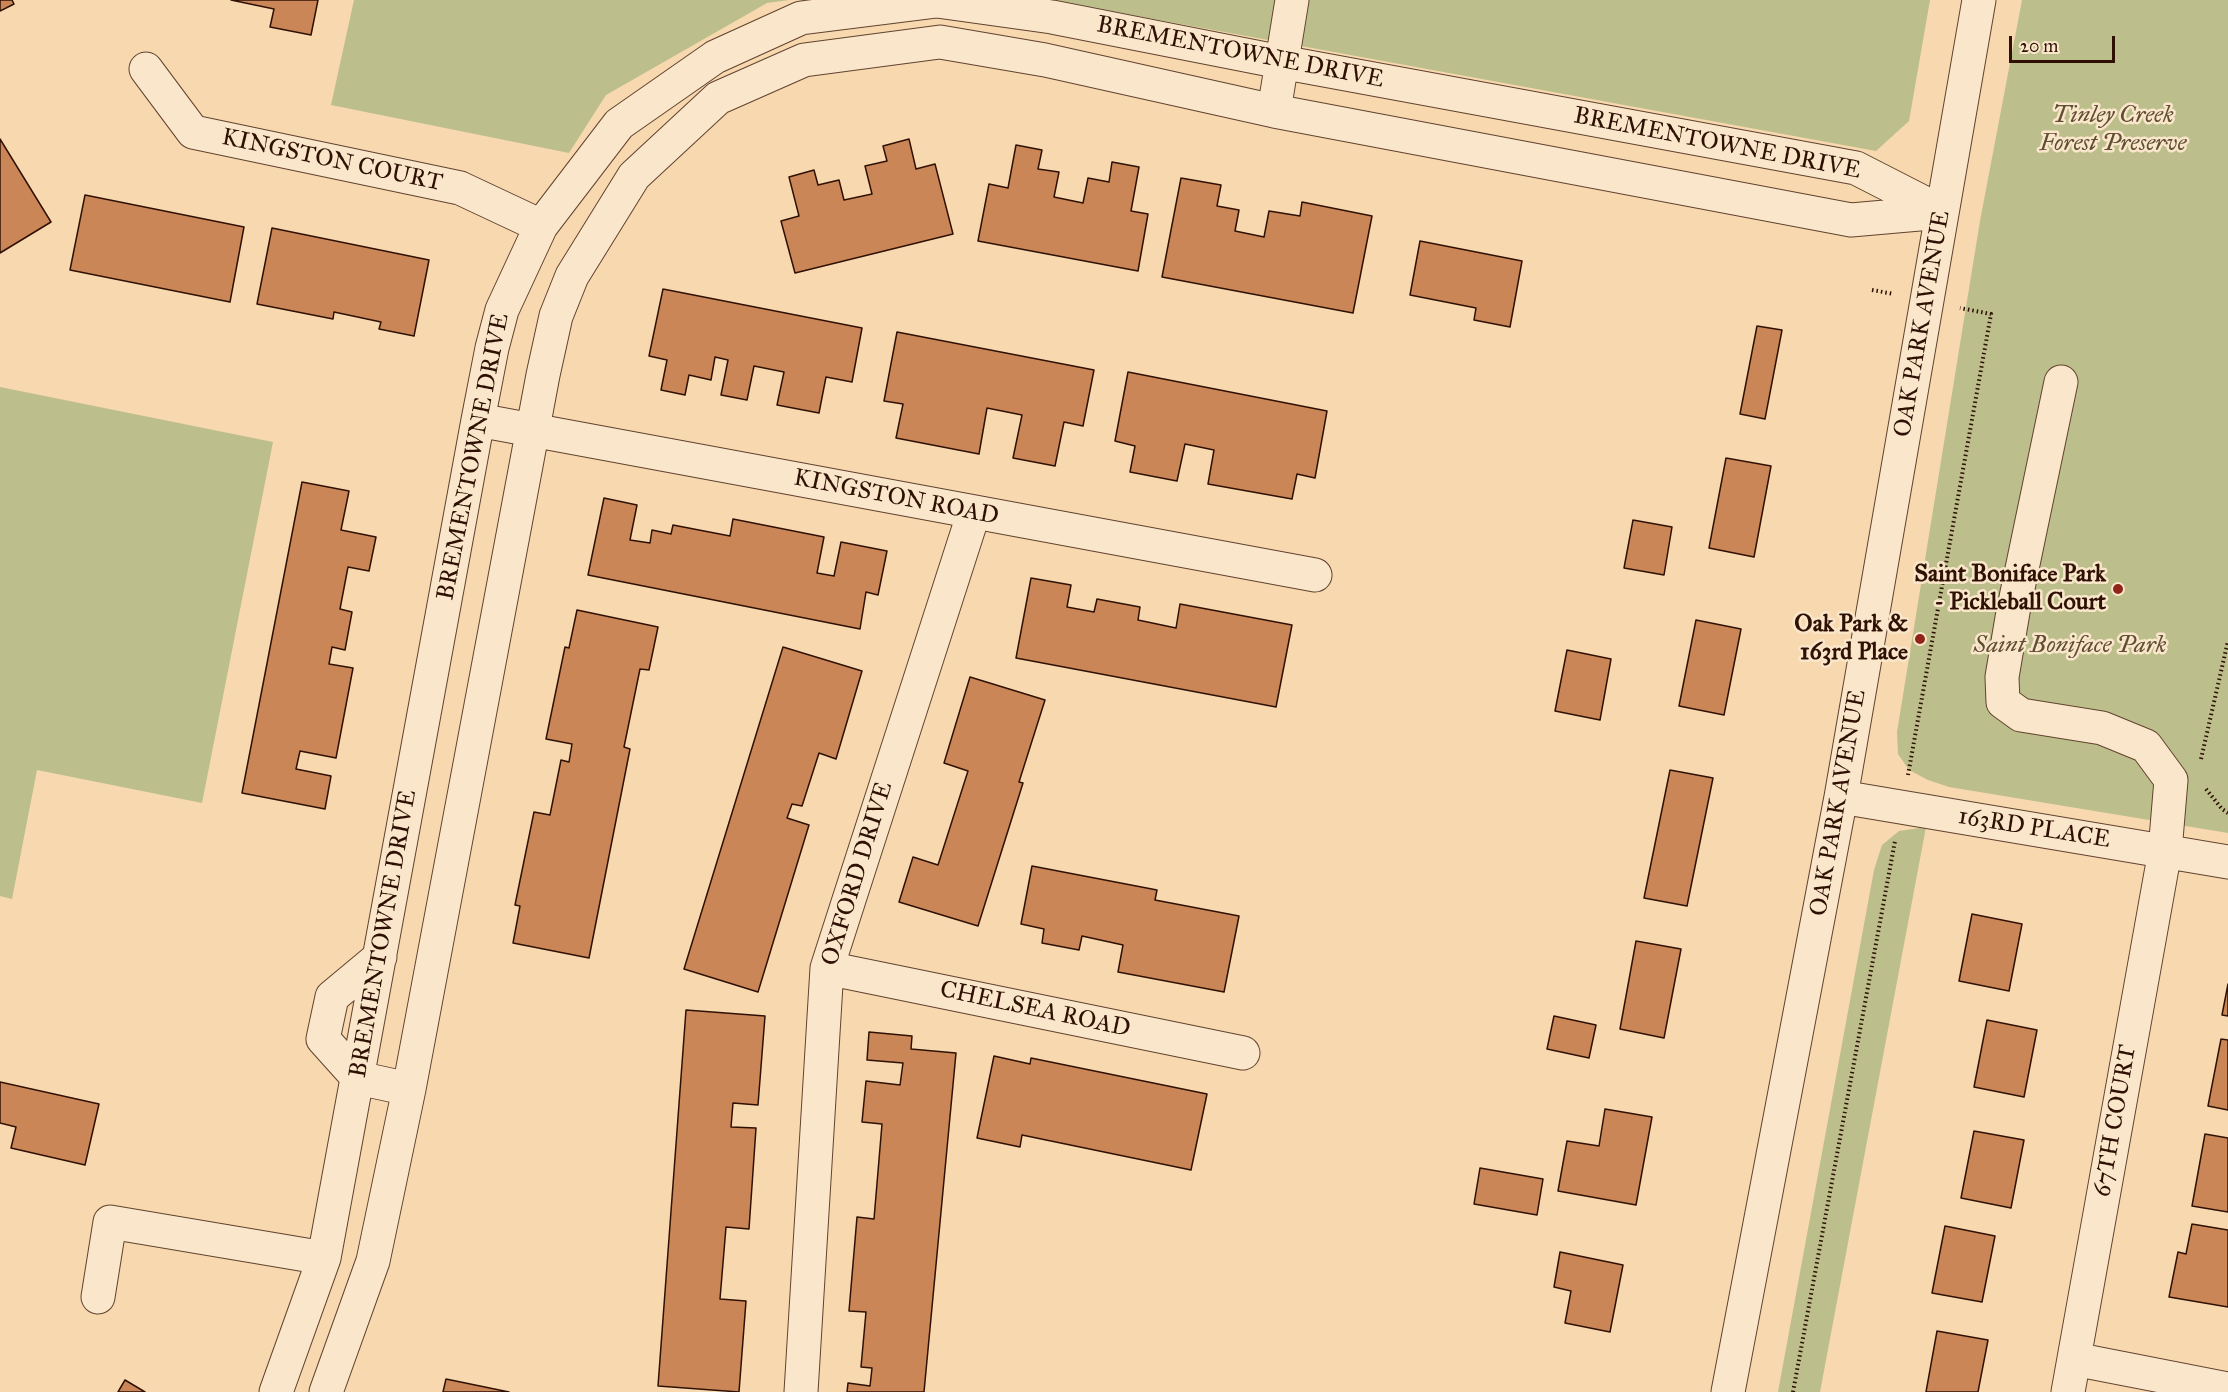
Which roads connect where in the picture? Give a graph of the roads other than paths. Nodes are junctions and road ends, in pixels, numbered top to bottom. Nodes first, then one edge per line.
1 (1292, 0) edge
2 (1979, 0) edge
3 (1052, 18) junction
4 (1046, 60) junction
5 (1281, 62) junction
6 (146, 69) dead end
7 (1274, 111) junction
8 (1942, 212) junction
9 (541, 226) junction
10 (2061, 382) dead end
11 (478, 420) junction
12 (532, 431) junction
13 (974, 512) junction
14 (1315, 575) dead end
15 (1841, 797) junction
16 (2165, 851) junction
17 (2228, 862) edge
18 (827, 968) junction
19 (1242, 1053) dead end
20 (358, 1078) junction
21 (409, 1089) junction
22 (324, 1258) junction
23 (98, 1297) dead end
24 (2074, 1359) junction
25 (2228, 1389) edge
26 (276, 1392) edge
27 (326, 1392) edge
28 (801, 1392) edge
29 (1728, 1392) edge
30 (2068, 1392) edge

1 - 5 street
2 - 8 street, OAK PARK AVENUE
3 - 4 street
3 - 5 street, BREMENTOWNE DRIVE
3 - 9 street, BREMENTOWNE DRIVE
4 - 7 street, BREMENTOWNE DRIVE
4 - 12 street, BREMENTOWNE DRIVE
5 - 7 street
5 - 8 street, BREMENTOWNE DRIVE
6 - 9 street, KINGSTON COURT
7 - 8 street, BREMENTOWNE DRIVE
8 - 15 street, OAK PARK AVENUE
9 - 11 street, BREMENTOWNE DRIVE
10 - 16 street, 67TH COURT
11 - 12 street, KINGSTON ROAD
11 - 20 street, BREMENTOWNE DRIVE
12 - 13 street, KINGSTON ROAD
12 - 21 street, BREMENTOWNE DRIVE
13 - 14 street, KINGSTON ROAD
13 - 18 street, OXFORD DRIVE
15 - 16 street, 163RD PLACE
15 - 29 street, OAK PARK AVENUE
16 - 17 street, 163RD PLACE
16 - 24 street, 67TH COURT
18 - 19 street, CHELSEA ROAD
18 - 28 street, OXFORD DRIVE
20 - 21 street
20 - 22 street, BREMENTOWNE DRIVE
21 - 27 street, BREMENTOWNE DRIVE
22 - 23 street
22 - 26 street, BREMENTOWNE DRIVE
24 - 25 street
24 - 30 street, 67TH COURT

